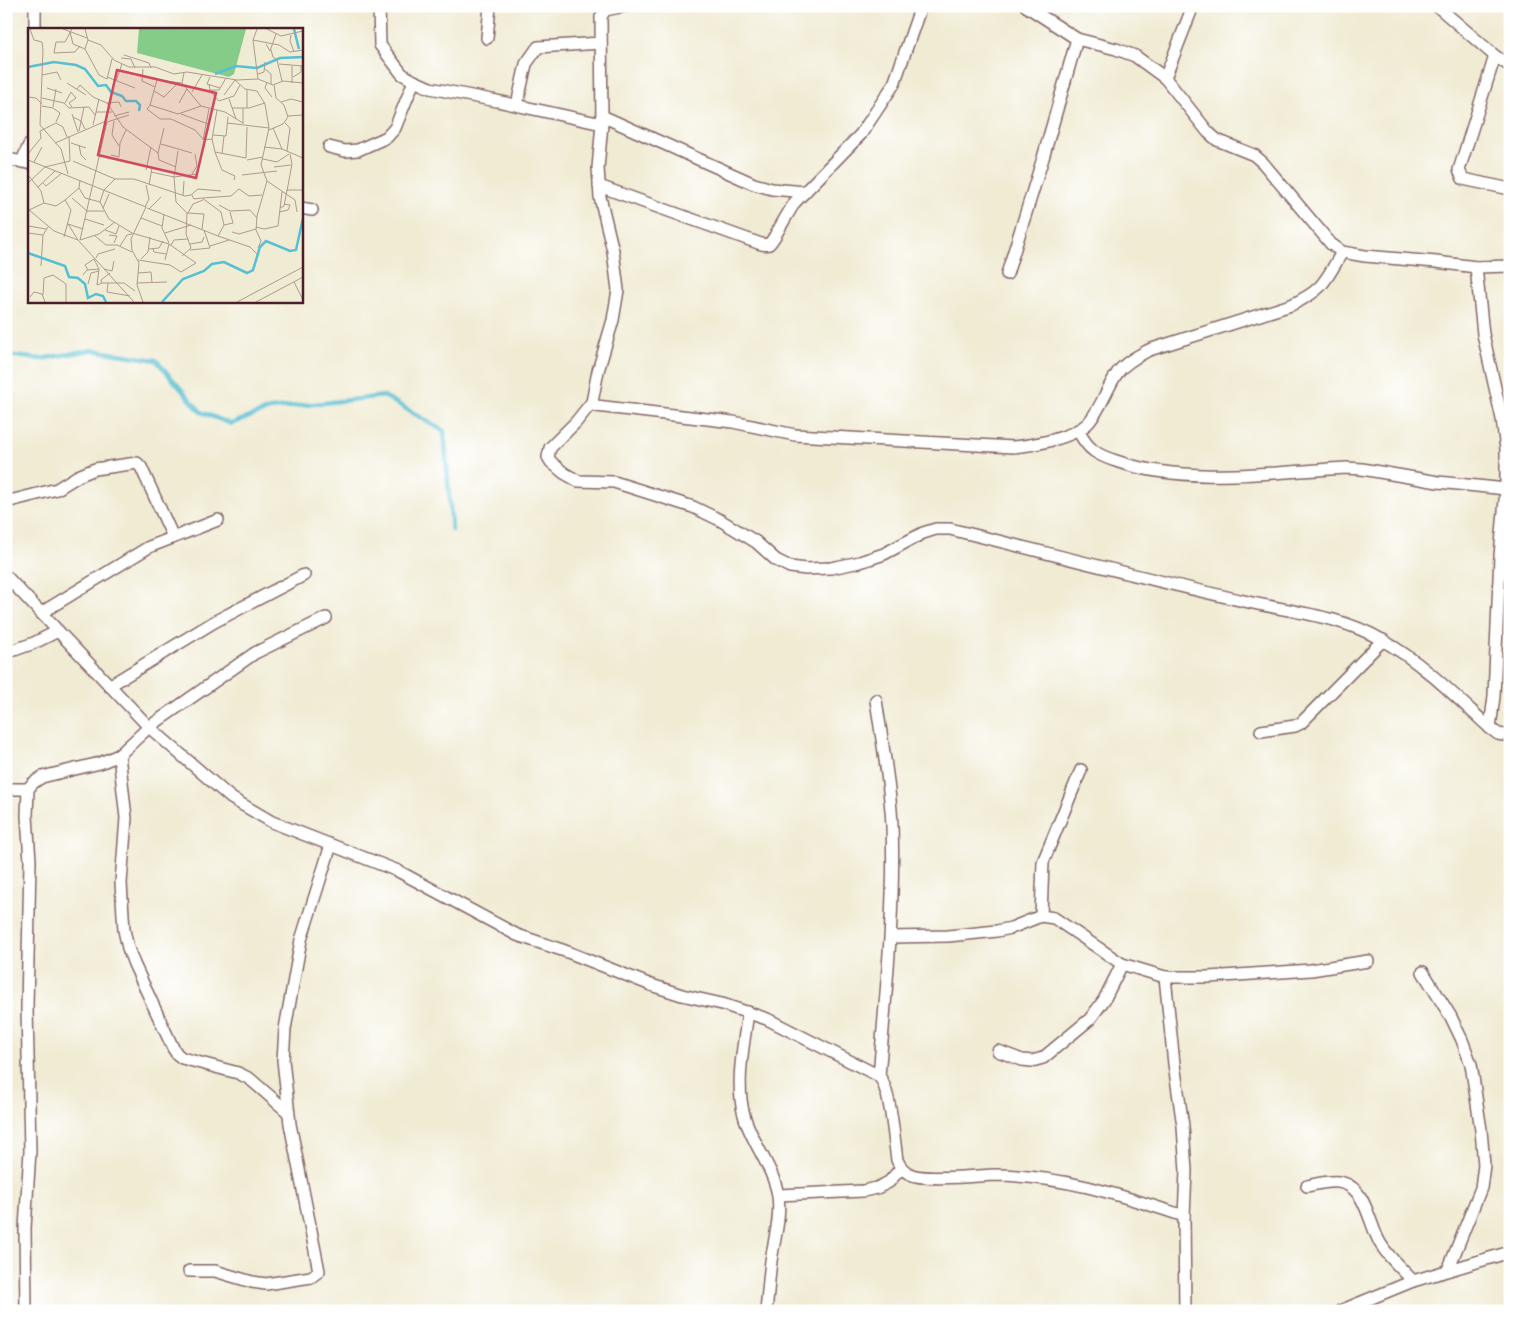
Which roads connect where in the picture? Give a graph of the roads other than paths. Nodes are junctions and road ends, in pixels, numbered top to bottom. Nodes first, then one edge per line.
1 (35, 6) edge
2 (379, 6) edge
3 (490, 6) edge
4 (625, 6) edge
5 (921, 6) edge
6 (1026, 6) edge
7 (1193, 6) edge
8 (1437, 6) edge
9 (35, 28) edge
10 (487, 38) dead end
11 (1077, 39) junction
12 (601, 43) junction
13 (1495, 56) junction
14 (1510, 66) edge
15 (1165, 78) junction
16 (414, 82) junction
17 (517, 105) junction
18 (602, 120) junction
19 (329, 147) dead end
20 (28, 149) edge
21 (6, 159) edge
22 (25, 162) edge
23 (599, 186) junction
24 (1510, 189) edge
25 (805, 192) junction
26 (1342, 252) junction
27 (1510, 266) edge
28 (1476, 267) junction
29 (1007, 274) dead end
30 (592, 402) junction
31 (1078, 430) junction
32 (1507, 483) edge
33 (6, 502) edge
34 (218, 520) dead end
35 (173, 537) junction
36 (304, 575) dead end
37 (6, 576) edge
38 (41, 613) junction
39 (326, 618) dead end
40 (58, 631) junction
41 (1383, 640) junction
42 (6, 653) edge
43 (109, 686) junction
44 (876, 700) dead end
45 (149, 727) junction
46 (1490, 728) junction
47 (1261, 730) dead end
48 (1510, 736) edge
49 (119, 755) junction
50 (1081, 770) dead end
51 (28, 790) junction
52 (9, 791) edge
53 (331, 845) junction
54 (1041, 916) junction
55 (891, 937) junction
56 (1368, 961) dead end
57 (1122, 964) junction
58 (1423, 972) dead end
59 (1165, 977) junction
60 (748, 1012) junction
61 (998, 1051) dead end
62 (879, 1076) junction
63 (288, 1112) junction
64 (901, 1168) junction
65 (1307, 1186) dead end
66 (778, 1195) junction
67 (1184, 1216) junction
68 (1510, 1252) edge
69 (1448, 1270) junction
70 (189, 1271) dead end
71 (1413, 1281) junction
72 (26, 1311) edge
73 (766, 1311) edge
74 (1185, 1311) edge
75 (1340, 1311) edge

1 - 9 street
2 - 16 street
3 - 10 street
4 - 12 street
5 - 25 street
6 - 11 street
7 - 15 street
8 - 13 street
11 - 15 street
11 - 29 street
12 - 17 street
12 - 18 street
13 - 14 street
13 - 24 street
15 - 26 street
16 - 17 street
16 - 19 street
17 - 18 street
18 - 23 street
18 - 25 street
20 - 22 street
21 - 22 street
23 - 25 street
23 - 30 street
26 - 28 street
26 - 31 street
27 - 28 street
28 - 32 street
30 - 31 street
30 - 41 street
31 - 32 street
32 - 46 street
33 - 35 street
34 - 35 street
35 - 38 street
36 - 43 street
37 - 38 street
38 - 40 street
39 - 45 street
40 - 42 street
40 - 43 street
41 - 46 street
41 - 47 street
43 - 45 street
44 - 55 street
45 - 49 street
45 - 53 street
46 - 48 street
49 - 51 street
49 - 63 street
50 - 54 street
51 - 52 street
51 - 72 street
53 - 60 street
53 - 63 street
54 - 55 street
54 - 57 street
55 - 62 street
56 - 59 street
57 - 59 street
57 - 61 street
58 - 69 street
59 - 67 street
60 - 62 street
60 - 66 street
62 - 64 street
63 - 70 street
64 - 66 street
64 - 67 street
65 - 71 street
66 - 73 street
67 - 74 street
68 - 69 street
69 - 71 street
71 - 75 street

